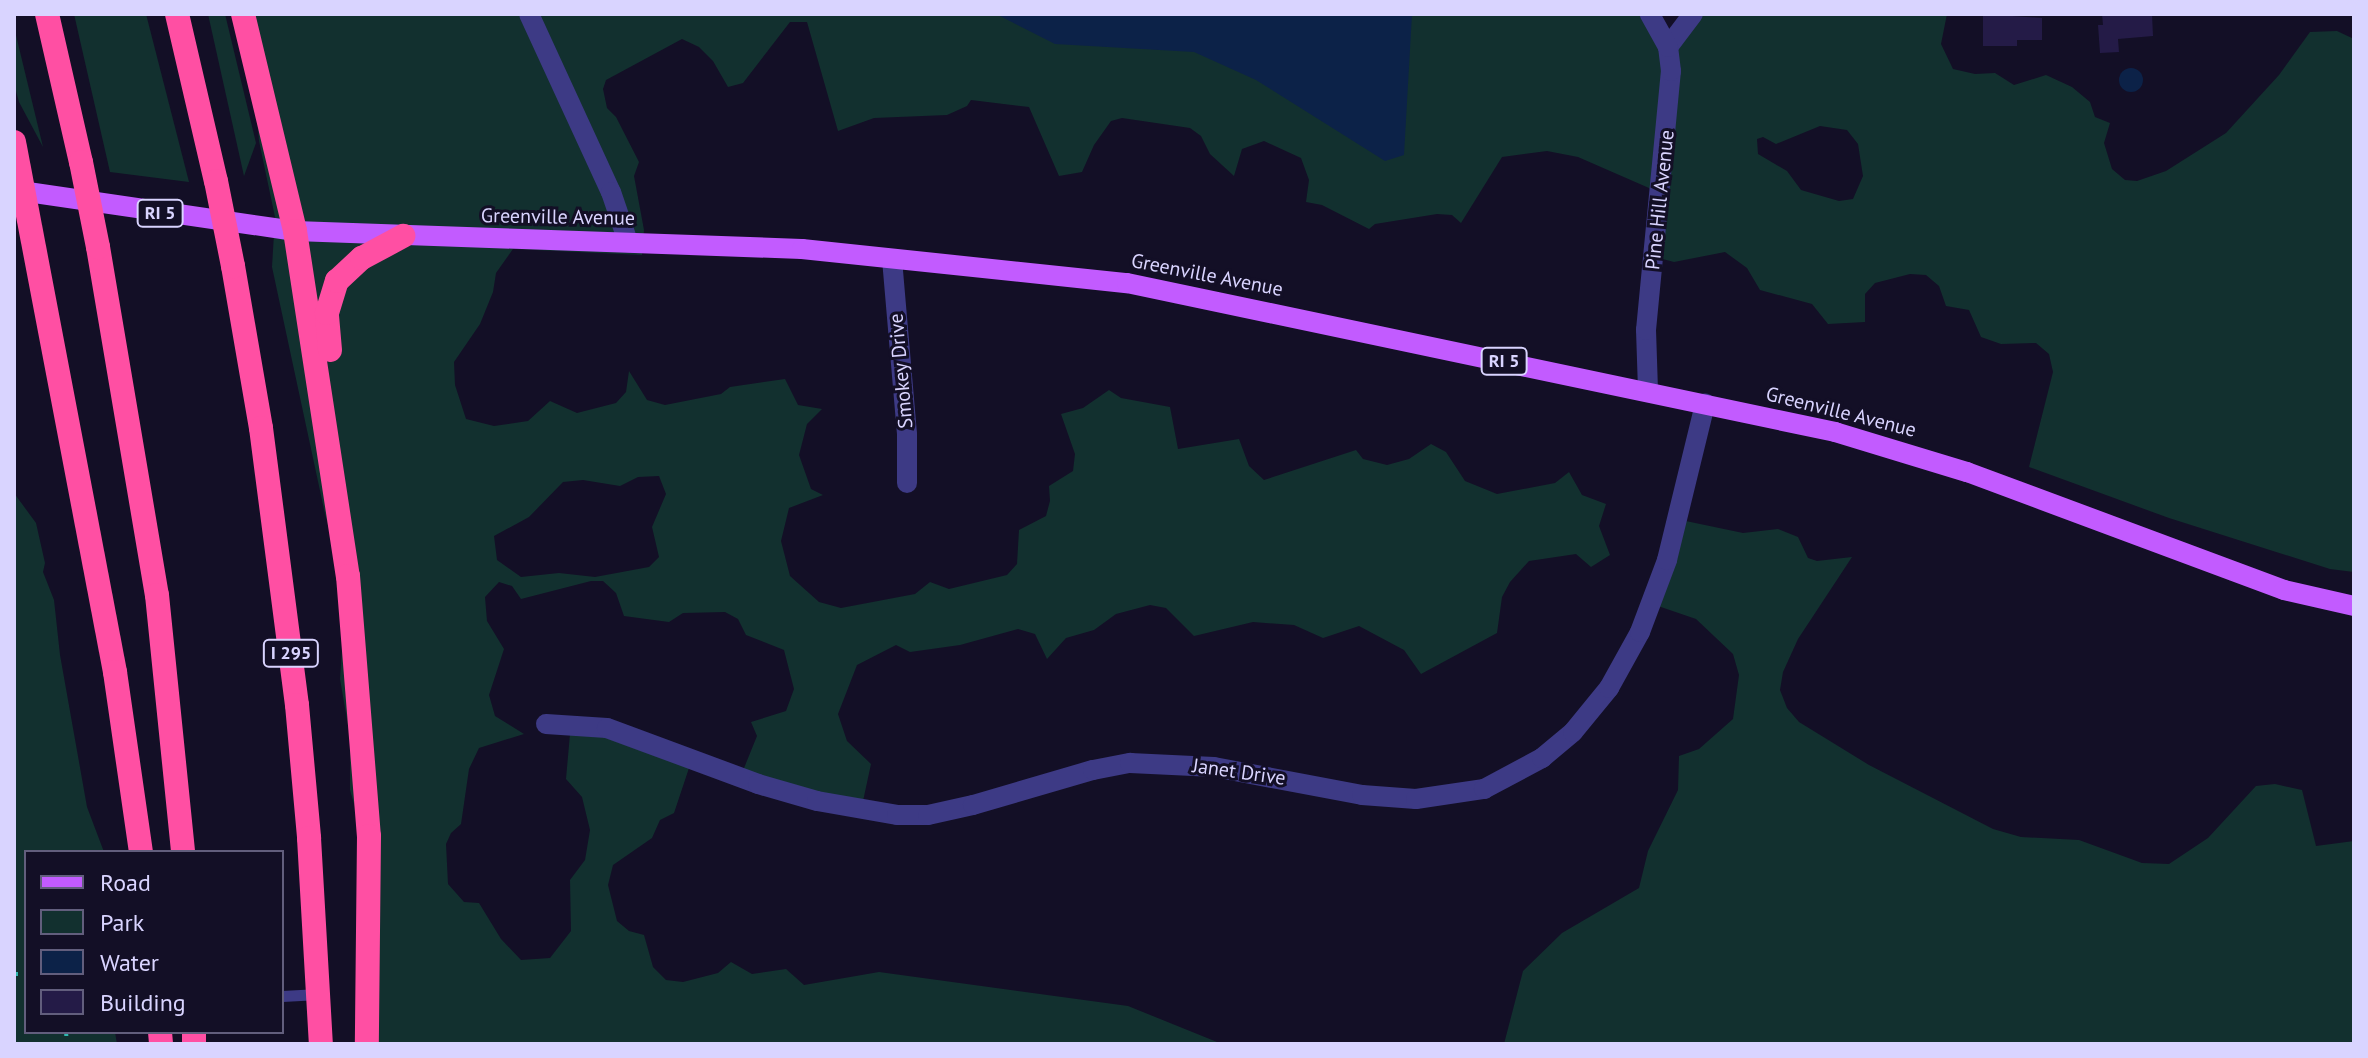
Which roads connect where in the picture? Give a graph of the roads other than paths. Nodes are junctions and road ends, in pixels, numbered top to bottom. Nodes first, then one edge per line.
1 (47, 14) edge
2 (177, 14) edge
3 (243, 14) edge
4 (529, 14) edge
5 (1650, 14) edge
6 (1693, 14) edge
7 (1668, 47) junction
8 (14, 142) edge
9 (20, 191) edge
10 (295, 231) junction
11 (403, 236) junction
12 (628, 242) junction
13 (892, 259) junction
14 (1648, 390) junction
15 (1705, 404) junction
16 (330, 448) junction
17 (907, 483) dead end
18 (2354, 606) edge
19 (546, 724) dead end
20 (141, 850) edge
21 (183, 850) edge
22 (319, 994) junction
23 (284, 996) edge
24 (321, 1044) edge
25 (367, 1044) edge

1 - 21 highway, bridge
2 - 22 highway, I 295, bridge
3 - 10 highway
4 - 12 street
5 - 7 street, Pine Hill Avenue
6 - 7 street
7 - 14 street, Pine Hill Avenue
8 - 9 highway
9 - 10 main road, Greenville Avenue / RI 5
9 - 20 highway
10 - 11 main road, Greenville Avenue / RI 5
10 - 16 highway
11 - 12 main road, Greenville Avenue / RI 5
11 - 16 highway
12 - 13 main road, Greenville Avenue / RI 5
13 - 14 main road, Greenville Avenue / RI 5
13 - 17 street, Smokey Drive
14 - 15 main road, Greenville Avenue / RI 5
15 - 18 main road, Greenville Avenue / RI 5
15 - 19 street, Janet Drive
16 - 25 highway
22 - 23 lane
22 - 24 highway, I 295

